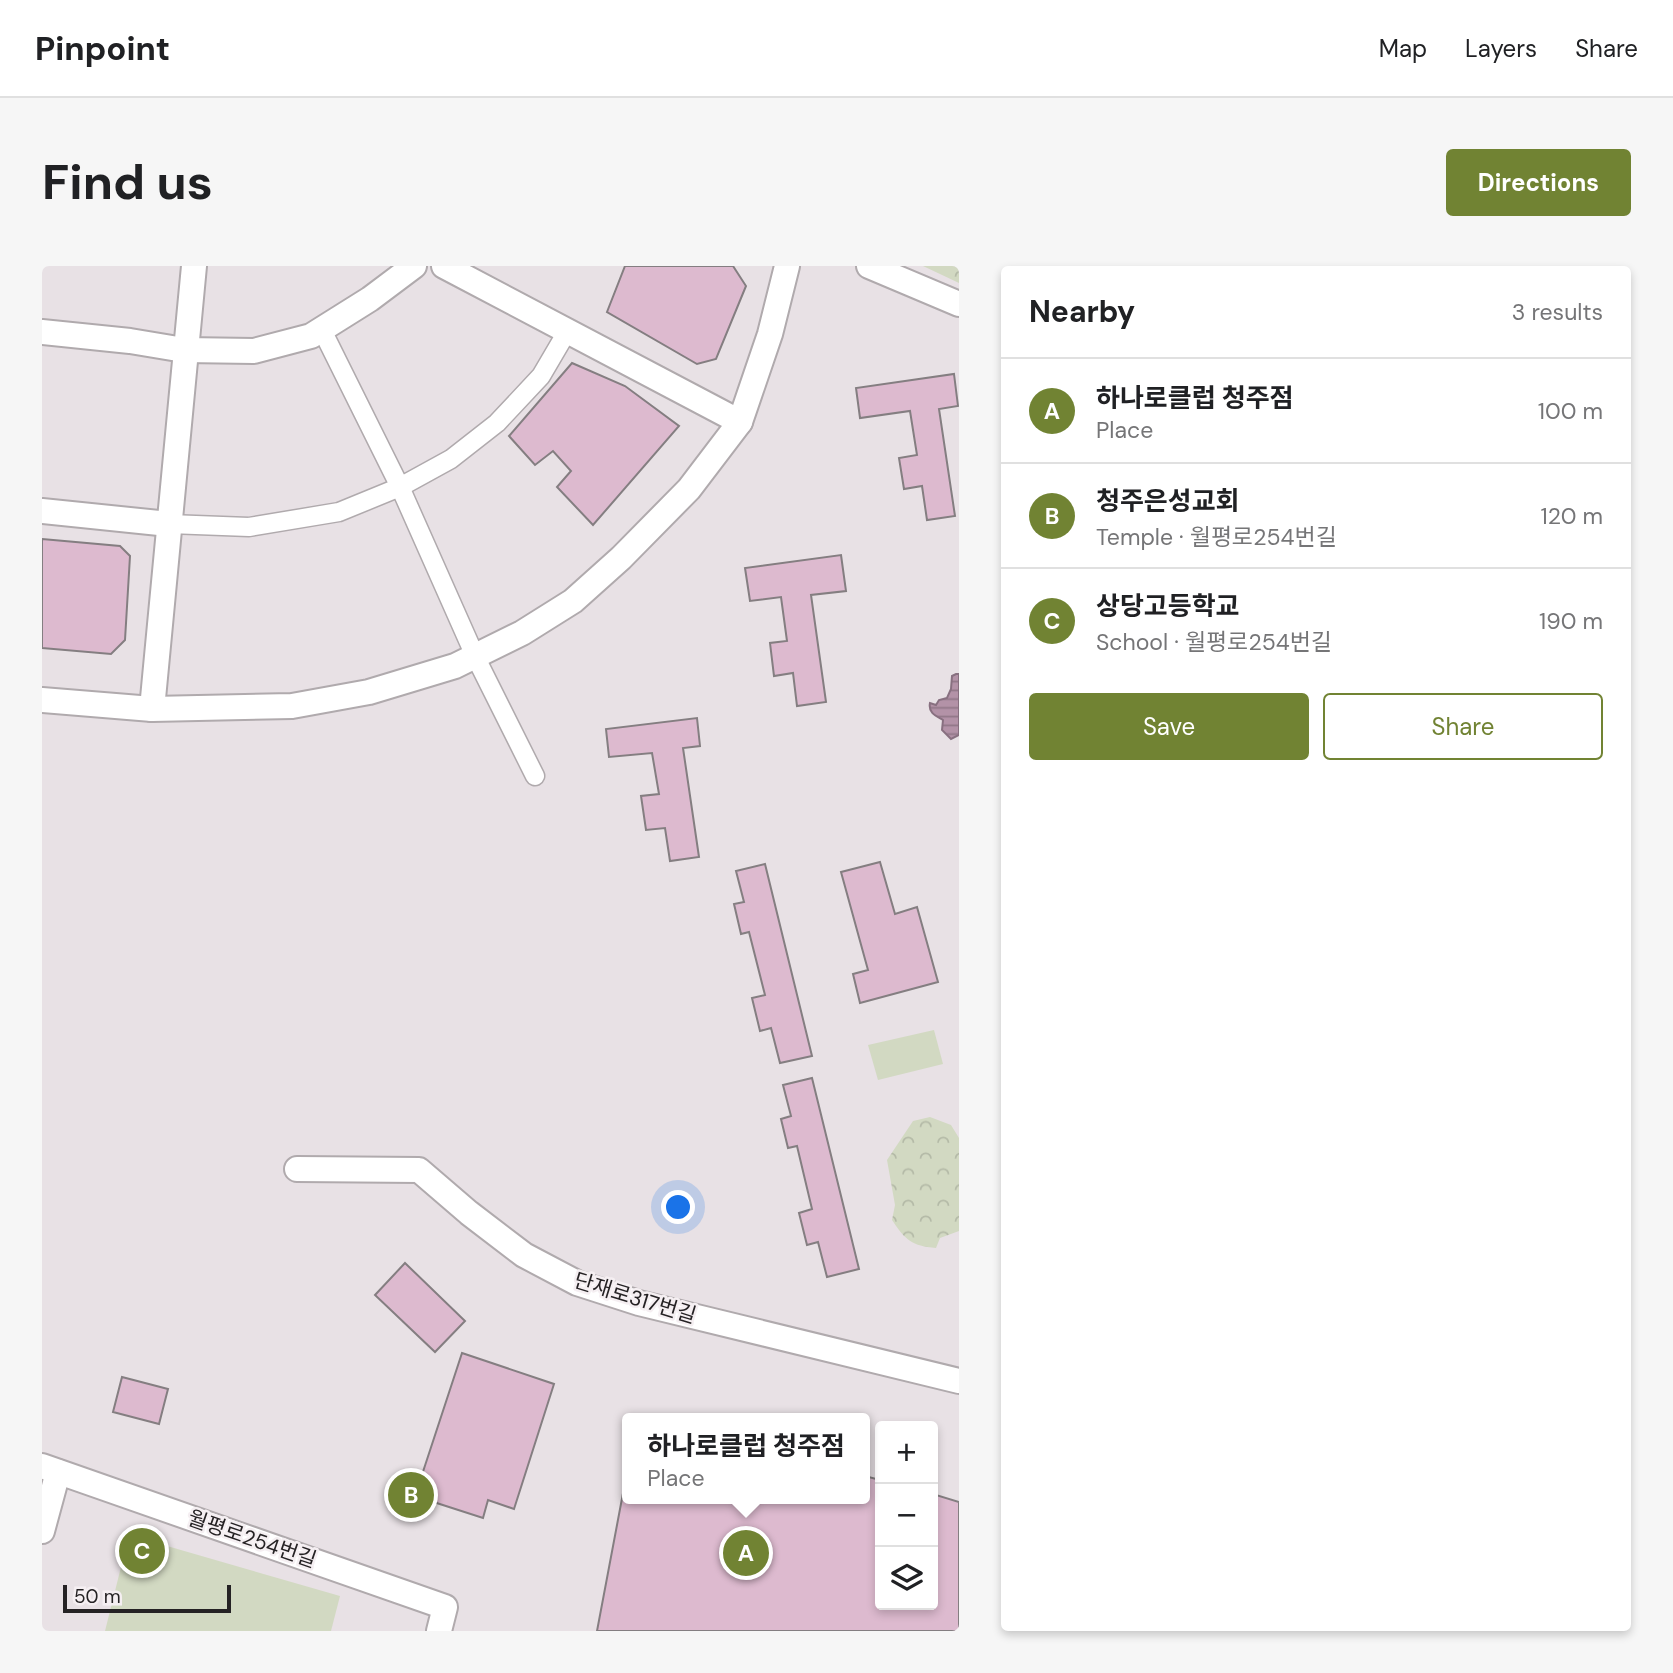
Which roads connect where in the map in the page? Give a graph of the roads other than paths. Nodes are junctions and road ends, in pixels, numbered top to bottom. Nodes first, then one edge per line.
1 (194, 266) edge
2 (414, 266) edge
3 (444, 266) edge
4 (787, 266) edge
5 (869, 266) edge
6 (959, 304) edge
7 (322, 330) junction
8 (568, 330) junction
9 (42, 332) edge
10 (184, 350) junction
11 (740, 422) junction
12 (400, 487) junction
13 (42, 511) edge
14 (169, 524) junction
15 (475, 656) junction
16 (42, 701) edge
17 (152, 709) junction
18 (535, 776) dead end
19 (297, 1169) dead end
20 (959, 1381) edge
21 (50, 1469) edge
22 (42, 1531) edge
23 (439, 1631) edge

1 - 10 street
2 - 7 street
3 - 8 street
4 - 11 street
5 - 6 street
7 - 10 street
7 - 12 street
8 - 11 street
8 - 12 street
9 - 10 street
10 - 14 street
11 - 15 street
12 - 14 street
12 - 15 street
13 - 14 street
14 - 17 street
15 - 17 street
15 - 18 street
16 - 17 street
19 - 20 street, 단재로317번길
21 - 22 street, 월평로254번길
21 - 23 street, 월평로254번길

